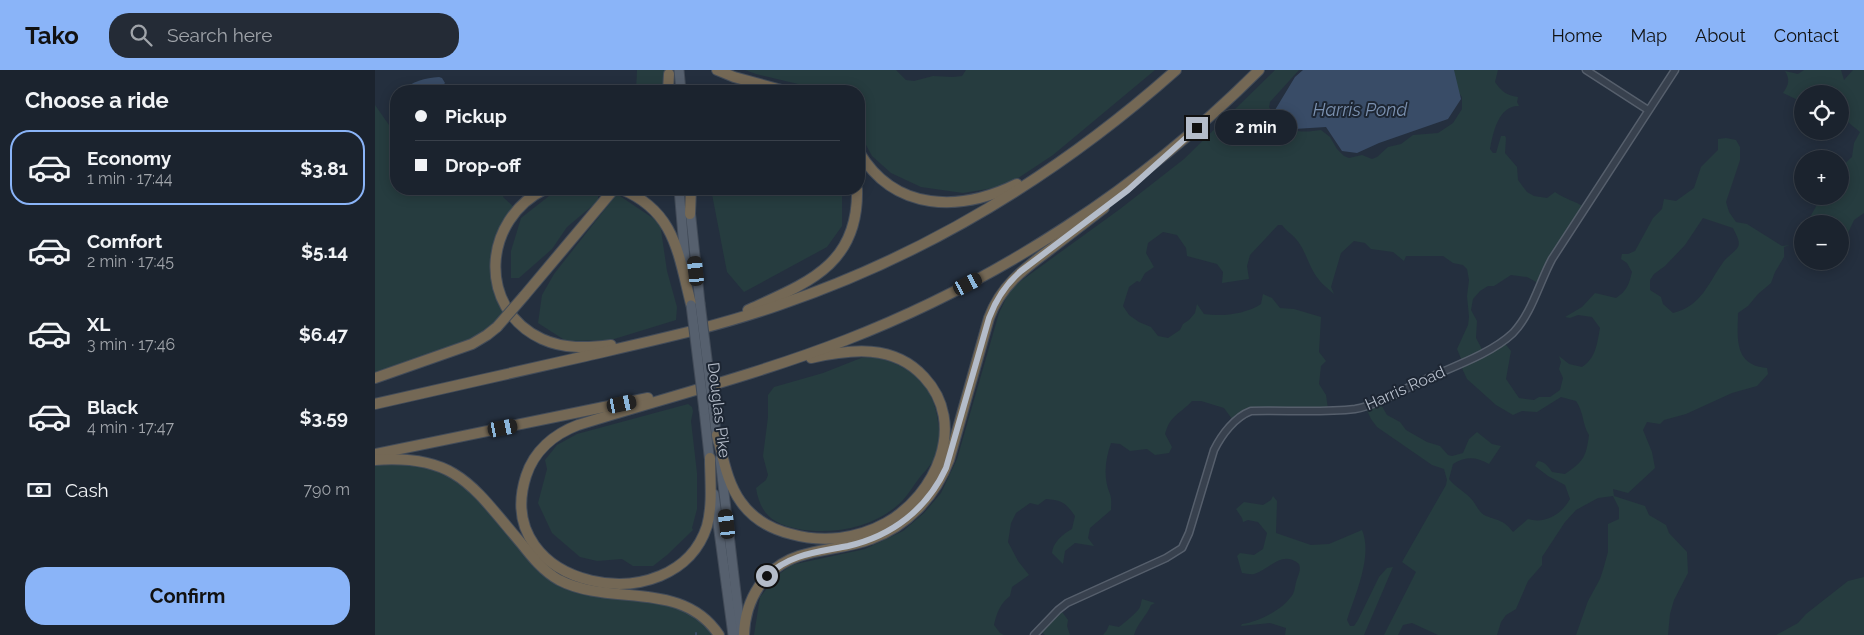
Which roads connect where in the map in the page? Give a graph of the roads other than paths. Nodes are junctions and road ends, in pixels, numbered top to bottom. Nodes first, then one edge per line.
1 (717, 70) edge
2 (1176, 70) edge
3 (1259, 70) edge
4 (1585, 70) edge
5 (1675, 70) edge
6 (672, 72) edge
7 (670, 85) edge
8 (678, 85) edge
9 (761, 85) edge
10 (1648, 110) junction
11 (1181, 142) junction
12 (865, 160) edge
13 (1054, 167) junction
14 (534, 195) edge
15 (609, 195) edge
16 (632, 195) edge
17 (680, 195) edge
18 (690, 195) edge
19 (857, 195) edge
20 (690, 214) joint
21 (694, 304) junction
22 (705, 328) junction
23 (671, 337) junction
24 (740, 376) junction
25 (375, 378) edge
26 (722, 381) junction
27 (375, 404) edge
28 (709, 409) junction
29 (717, 435) junction
30 (375, 454) edge
31 (710, 458) junction
32 (375, 460) edge
33 (719, 635) edge
34 (733, 635) edge
35 (743, 635) edge
36 (1033, 635) edge

1 - 9 highway
2 - 13 highway
3 - 11 highway
4 - 10 street
5 - 10 street, Harris Road
6 - 7 highway
6 - 8 main road
10 - 36 street, Harris Road
11 - 24 highway
11 - 35 highway
12 - 13 highway
13 - 22 highway
14 - 23 highway
15 - 25 highway, bridge
16 - 21 highway
17 - 21 main road, Douglas Pike
18 - 20 highway
19 - 22 highway
20 - 21 main road, Douglas Pike
21 - 28 main road, Douglas Pike, bridge
22 - 23 highway
23 - 27 highway
24 - 26 highway
24 - 29 highway
26 - 30 highway
26 - 31 highway
28 - 29 main road, Douglas Pike
28 - 31 main road, Douglas Pike
29 - 35 main road, Douglas Pike
31 - 34 main road, Douglas Pike
32 - 33 highway

